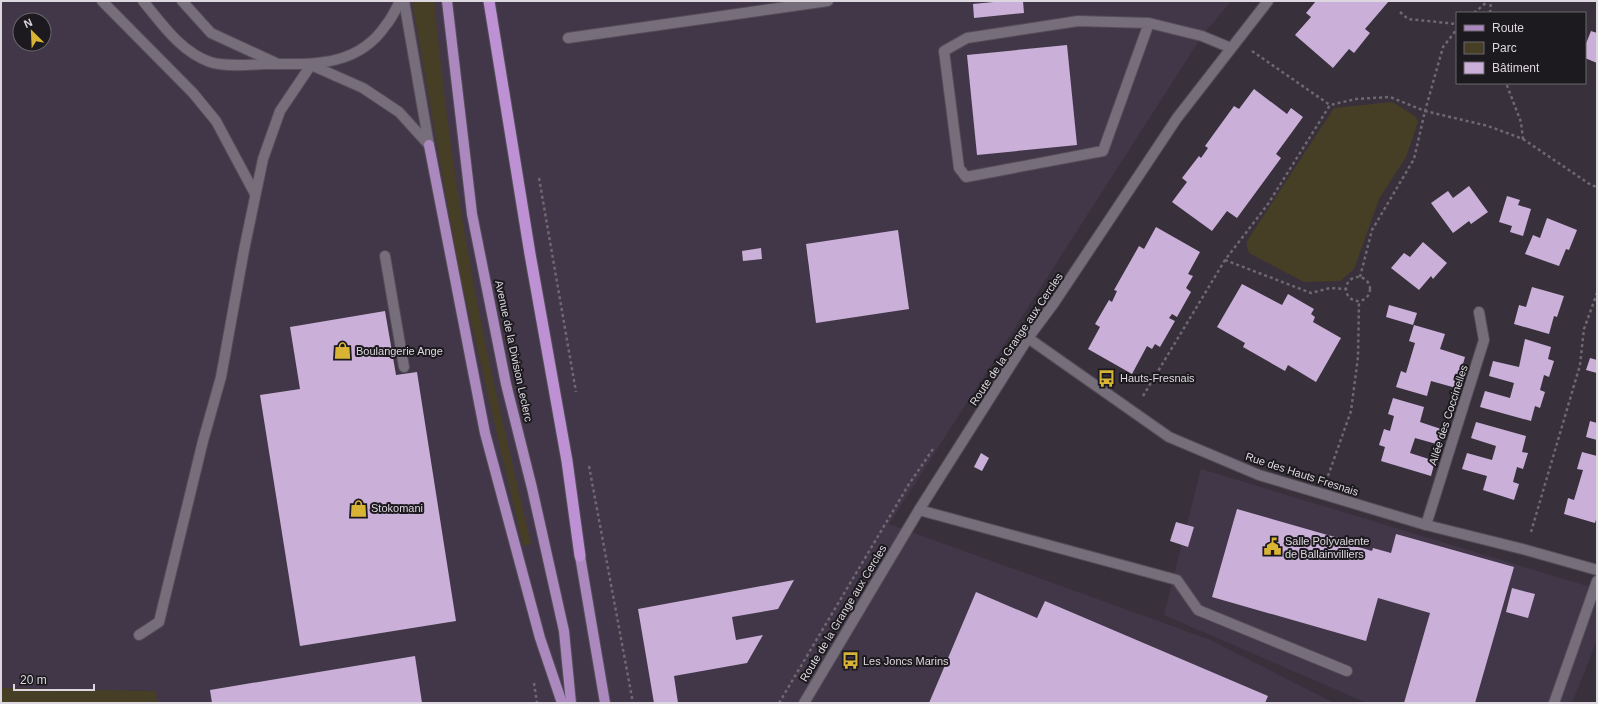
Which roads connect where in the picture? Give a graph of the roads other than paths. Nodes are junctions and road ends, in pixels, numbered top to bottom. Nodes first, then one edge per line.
1 (102, 1) edge
2 (143, 1) edge
3 (182, 1) edge
4 (400, 1) edge
5 (404, 1) edge
6 (447, 1) edge
7 (488, 1) edge
8 (828, 1) edge
9 (1268, 1) edge
10 (1149, 23) junction
11 (568, 38) dead end
12 (1234, 45) junction
13 (279, 64) junction
14 (311, 65) junction
15 (429, 145) junction
16 (255, 194) junction
17 (385, 256) dead end
18 (1479, 312) dead end
19 (1028, 338) junction
20 (404, 367) dead end
21 (919, 510) junction
22 (1426, 525) junction
23 (580, 556) joint
24 (1597, 570) edge
25 (1597, 581) edge
26 (139, 635) dead end
27 (1347, 671) dead end
28 (562, 703) edge
29 (571, 703) edge
30 (605, 703) edge
31 (804, 703) edge
32 (1554, 703) edge

1 - 16 street
2 - 13 street
3 - 13 street
4 - 14 street
5 - 15 street
6 - 29 main road, Avenue de la Division Leclerc
7 - 23 highway
8 - 11 street
9 - 12 street, Route de la Grange aux Cercles
10 - 10 street
10 - 12 street
12 - 19 street, Route de la Grange aux Cercles
13 - 14 street
14 - 15 street
14 - 16 street
15 - 28 main road
16 - 26 street
17 - 20 street
18 - 22 street, Allée des Coccinelles
19 - 21 street, Route de la Grange aux Cercles
19 - 22 street, Rue des Hauts Fresnais
21 - 27 street
21 - 31 street, Route de la Grange aux Cercles
22 - 24 street, Rue des Hauts Fresnais
23 - 30 main road
25 - 32 street

